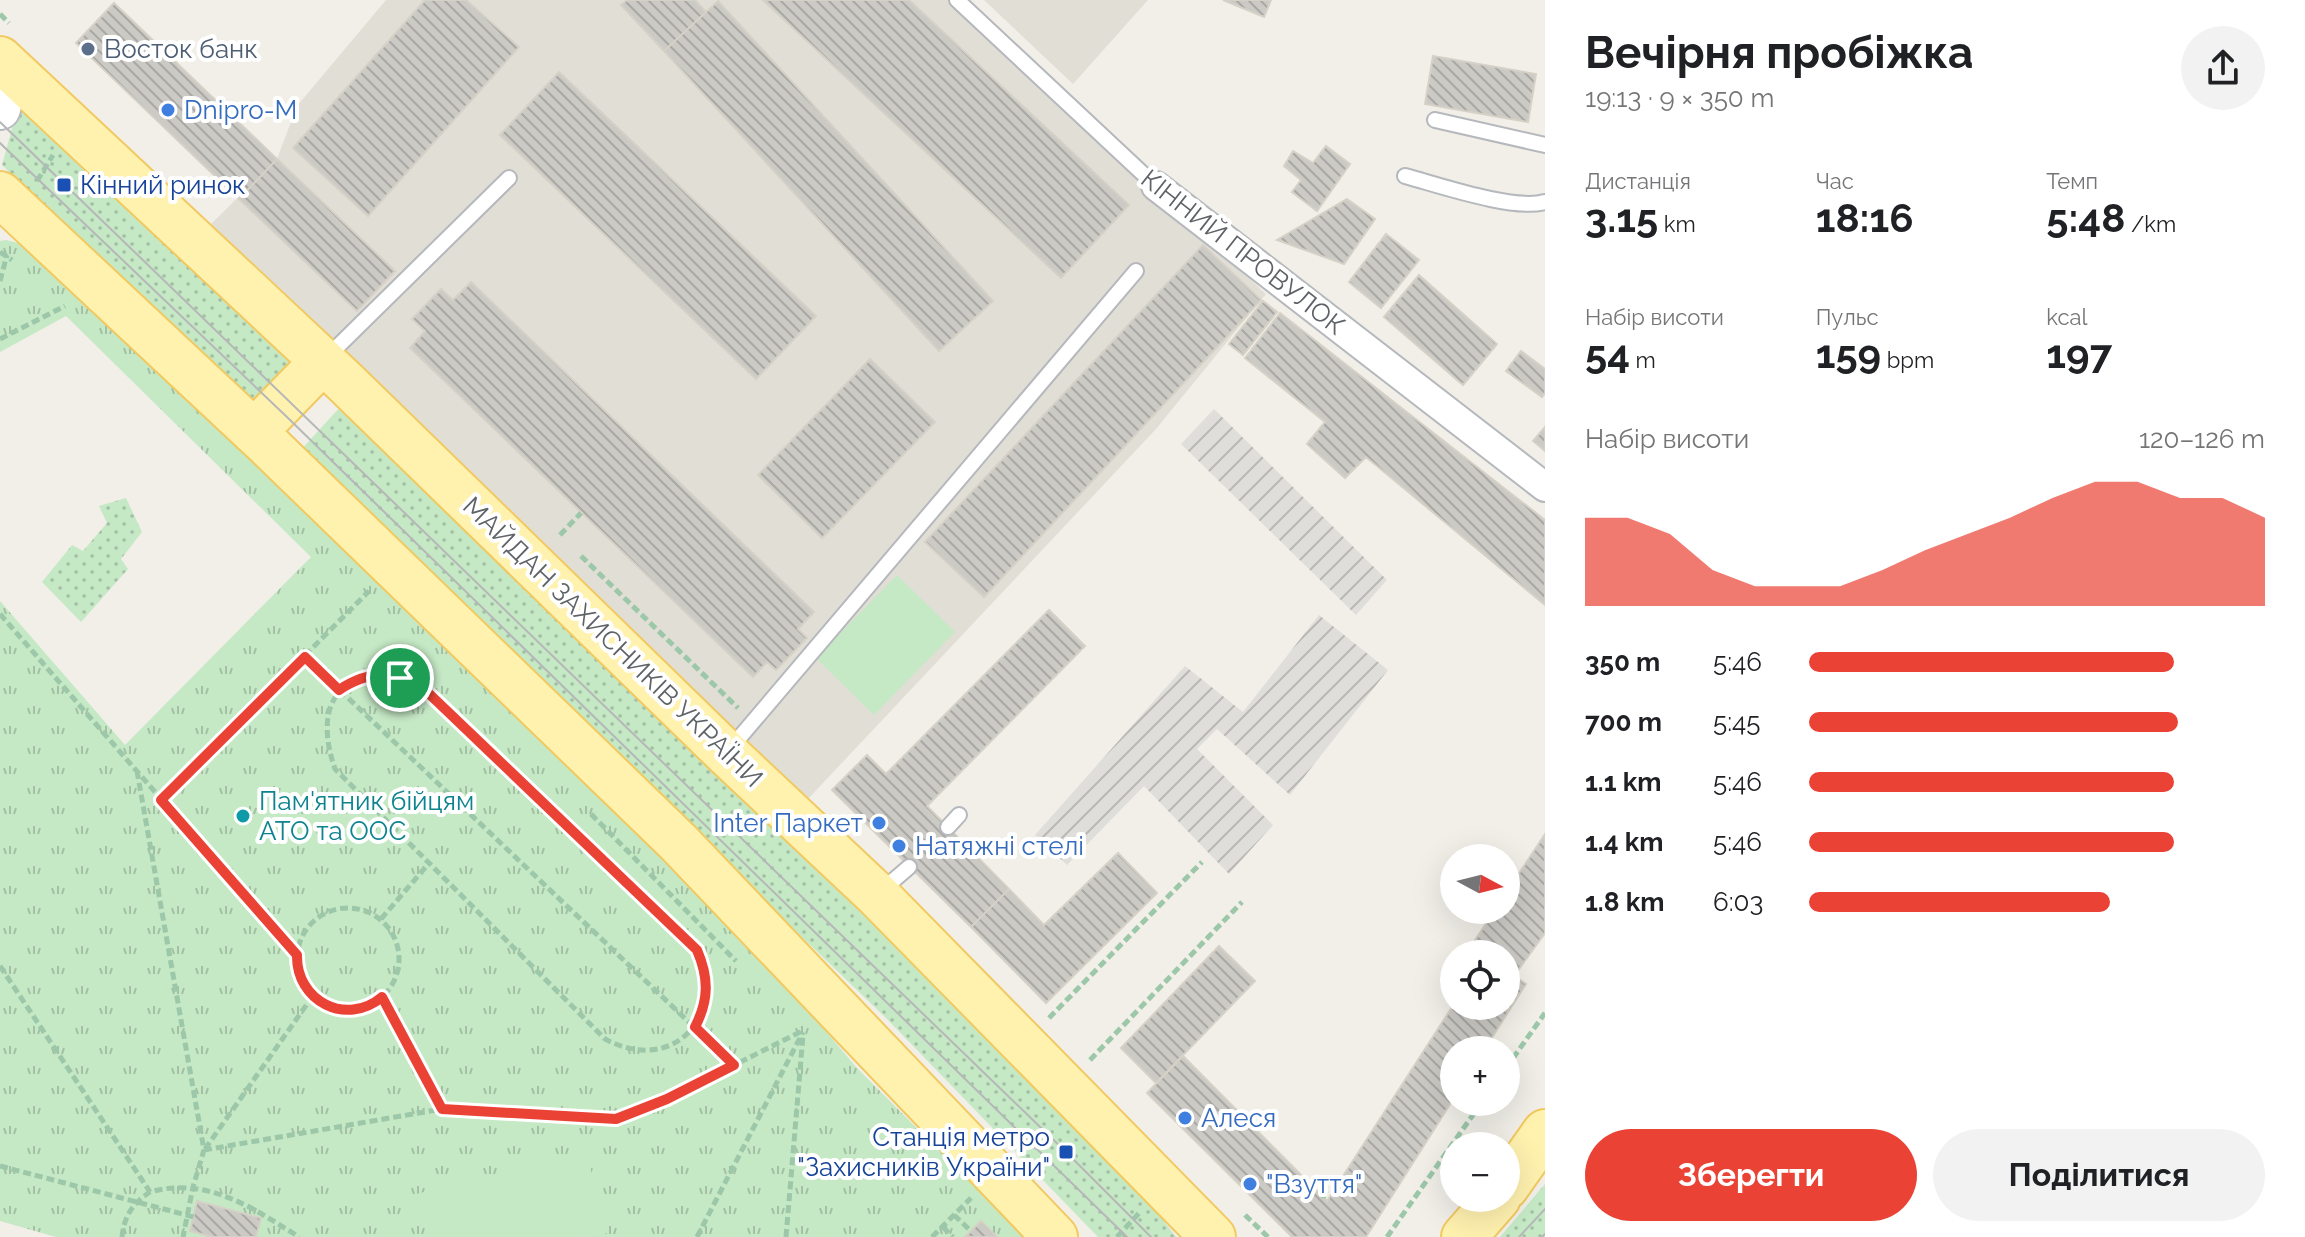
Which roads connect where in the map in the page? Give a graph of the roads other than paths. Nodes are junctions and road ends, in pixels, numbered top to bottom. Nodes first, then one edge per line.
1 (957, 0) edge
2 (3, 55) edge
3 (1435, 120) dead end
4 (1545, 145) edge
5 (1405, 176) dead end
6 (509, 178) dead end
7 (1156, 186) joint
8 (16, 193) edge
9 (1545, 202) edge
10 (1136, 271) dead end
11 (323, 361) junction
12 (254, 432) junction
13 (1545, 487) edge
14 (726, 753) junction
15 (959, 815) dead end
16 (948, 827) dead end
17 (909, 867) dead end
18 (877, 895) junction
19 (1545, 1132) edge
20 (1520, 1167) edge
21 (1486, 1212) edge
22 (1055, 1237) edge
23 (1212, 1237) edge
24 (1464, 1237) edge

1 - 7 lane, КІННИЙ ПРОВУЛОК
2 - 11 main road, МАЙДАН ЗАХИСНИКІВ УКРАЇНИ
3 - 4 lane
5 - 9 lane
6 - 11 lane
7 - 13 street, КІННИЙ ПРОВУЛОК
8 - 12 main road
10 - 14 lane
11 - 12 main road
11 - 14 main road, МАЙДАН ЗАХИСНИКІВ УКРАЇНИ
12 - 22 main road
14 - 18 main road, МАЙДАН ЗАХИСНИКІВ УКРАЇНИ
15 - 16 lane
17 - 18 lane
18 - 23 main road, МАЙДАН ЗАХИСНИКІВ УКРАЇНИ
19 - 20 main road
21 - 24 main road

